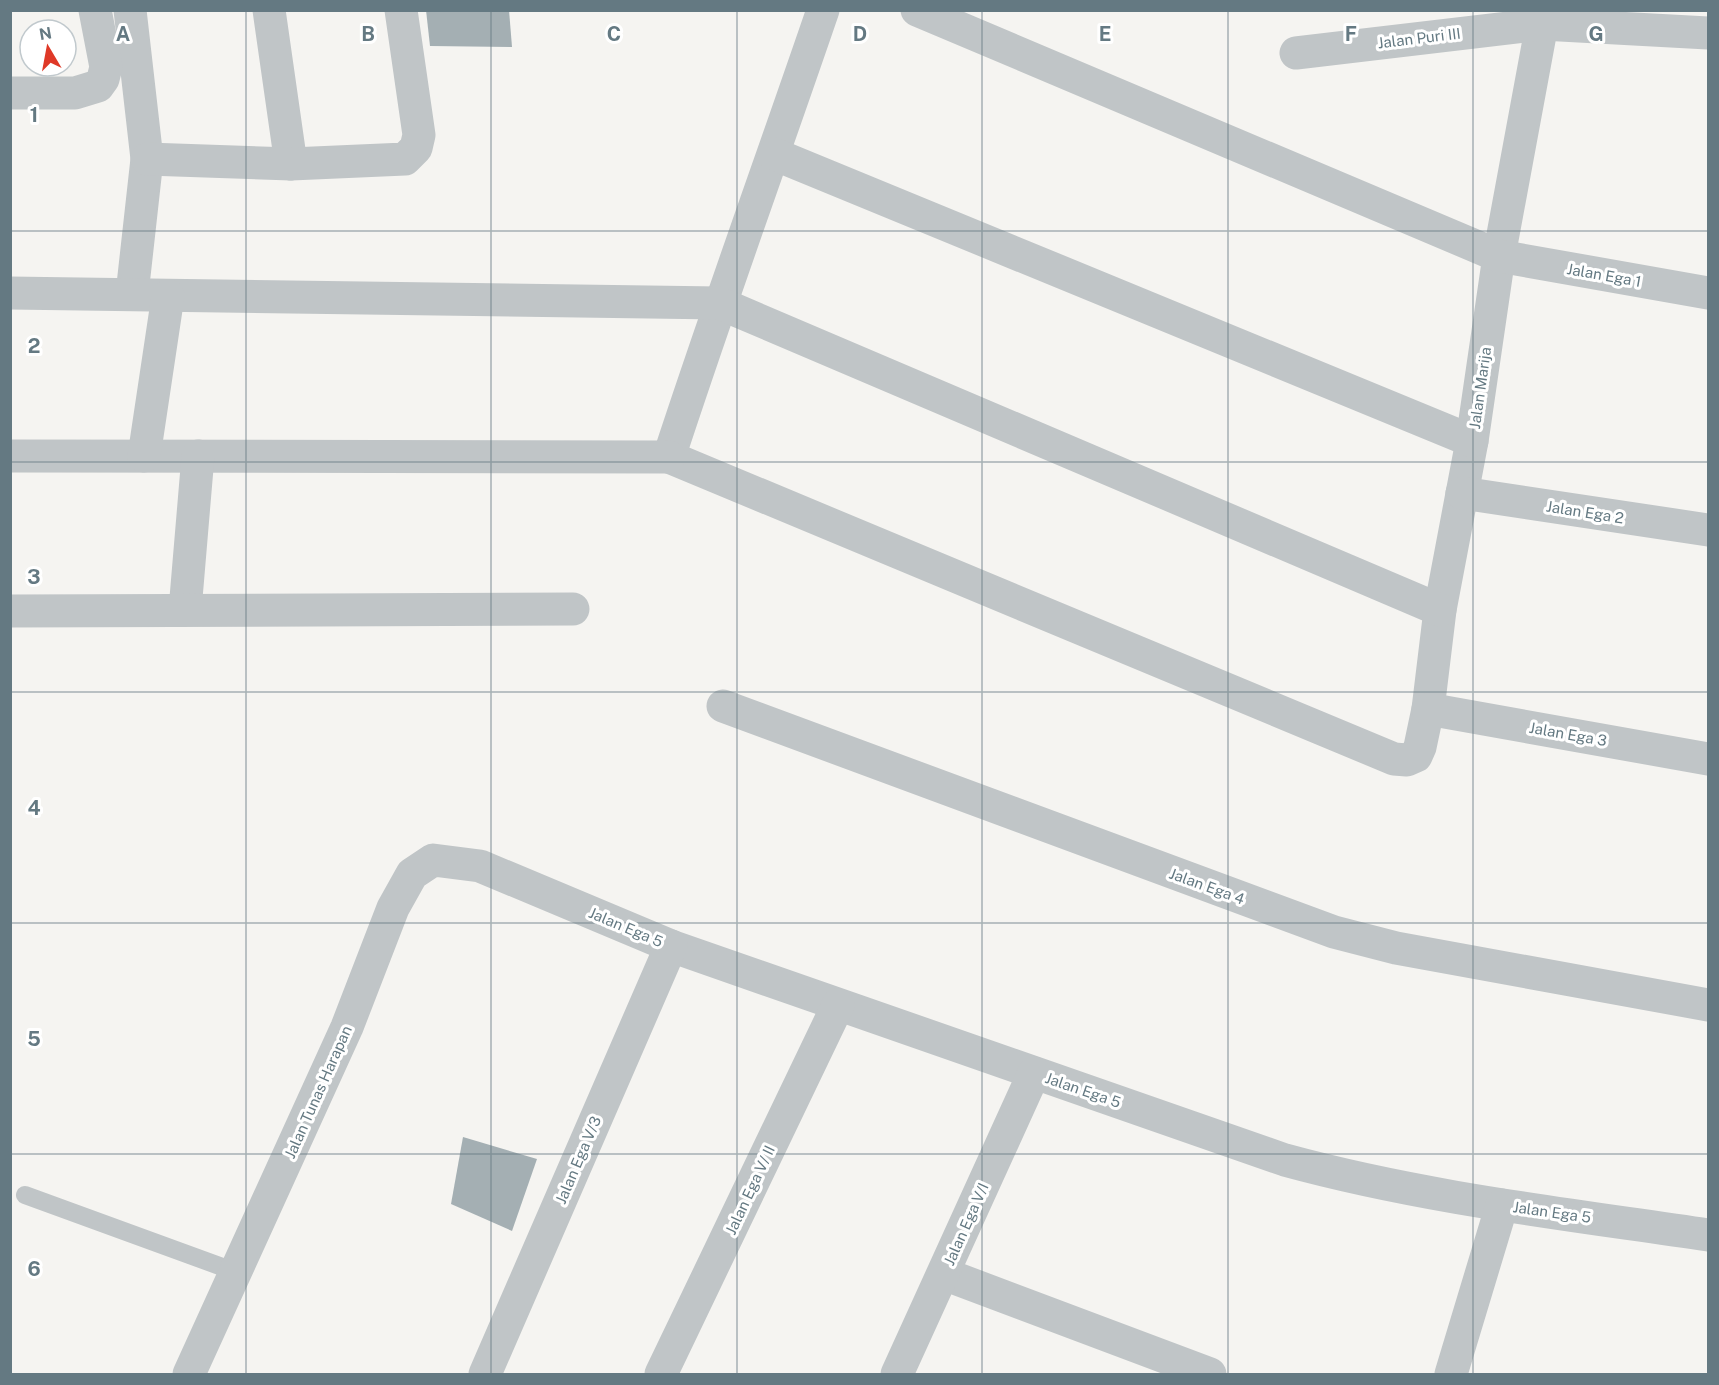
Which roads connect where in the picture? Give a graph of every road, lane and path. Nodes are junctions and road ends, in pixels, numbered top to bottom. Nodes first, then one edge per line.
1 (95, 10) edge
2 (130, 10) edge
3 (269, 10) edge
4 (400, 10) edge
5 (823, 10) edge
6 (917, 10) edge
7 (1542, 17) edge
8 (1708, 33) edge
9 (1296, 53) dead end
10 (10, 93) edge
11 (774, 154) junction
12 (147, 159) junction
13 (291, 164) junction
14 (1499, 256) junction
15 (10, 293) edge
16 (1708, 293) edge
17 (132, 294) junction
18 (168, 296) junction
19 (719, 303) junction
20 (1472, 441) junction
21 (10, 456) edge
22 (144, 456) junction
23 (198, 456) junction
24 (669, 457) junction
25 (1462, 493) junction
26 (1708, 530) edge
27 (573, 609) dead end
28 (185, 610) junction
29 (1440, 610) junction
30 (10, 611) edge
31 (723, 706) dead end
32 (1428, 709) junction
33 (1708, 759) edge
34 (480, 866) joint
35 (671, 946) junction
36 (838, 1005) junction
37 (1708, 1005) edge
38 (1034, 1073) junction
39 (25, 1195) dead end
40 (1502, 1205) junction
41 (1708, 1235) edge
42 (236, 1272) junction
43 (944, 1274) junction
44 (189, 1374) edge
45 (486, 1374) edge
46 (662, 1374) edge
47 (897, 1374) edge
48 (1210, 1374) edge
49 (1451, 1374) edge

1 - 10 street
2 - 12 street
3 - 13 street
4 - 13 street
5 - 11 street
6 - 14 street, Jalan Ega 1
7 - 8 street, Jalan Puri III
7 - 9 street, Jalan Puri III
7 - 14 street, Jalan Marija
11 - 19 street
11 - 20 street
12 - 13 street
12 - 17 street
14 - 16 street, Jalan Ega 1
14 - 20 street, Jalan Marija
15 - 17 street
17 - 18 street
18 - 19 street
18 - 22 street
19 - 24 street
19 - 29 street
20 - 25 street, Jalan Marija
21 - 22 street
22 - 23 street
23 - 24 street
23 - 28 street
24 - 32 street, Jalan Marija
25 - 26 street, Jalan Ega 2
25 - 29 street, Jalan Marija
27 - 28 street
28 - 30 street
29 - 32 street, Jalan Marija
31 - 37 street, Jalan Ega 4
32 - 33 street, Jalan Ega 3
34 - 35 street, Jalan Ega 5
34 - 42 street, Jalan Tunas Harapan
35 - 36 street, Jalan Ega 5
35 - 45 street, Jalan Ega V/3
36 - 38 street, Jalan Ega 5
36 - 46 street, Jalan Ega V/ II
38 - 40 street, Jalan Ega 5
38 - 43 street, Jalan Ega V/I
39 - 42 lane
40 - 41 street, Jalan Ega 5
40 - 49 street
42 - 44 street, Jalan Tunas Harapan
43 - 47 street, Jalan Ega V/I
43 - 48 street

